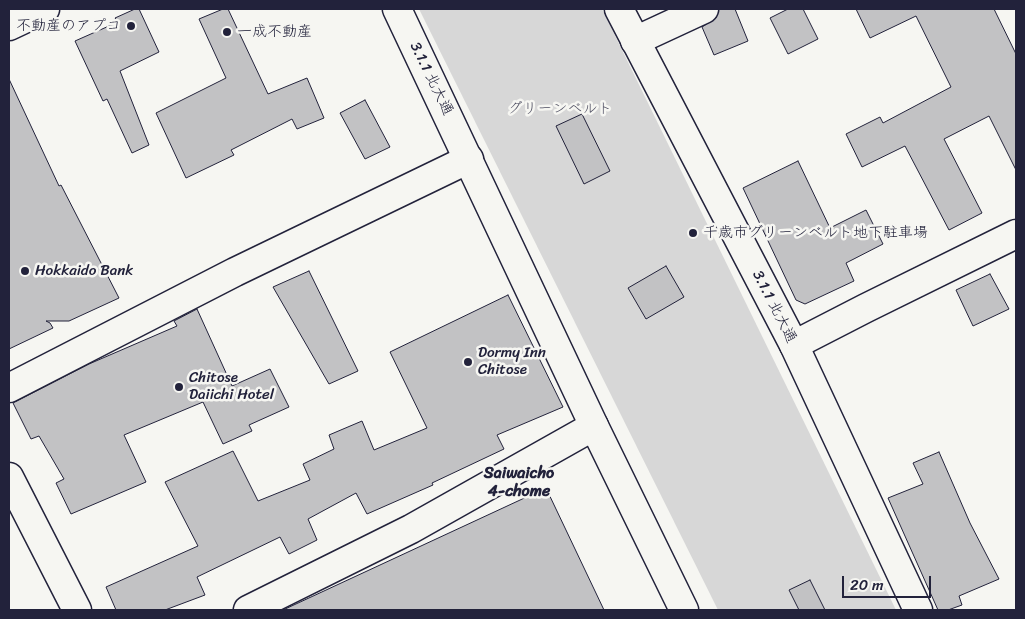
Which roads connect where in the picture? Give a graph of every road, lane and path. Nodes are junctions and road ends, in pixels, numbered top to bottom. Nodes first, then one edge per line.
1 (45, 9) edge
2 (397, 9) edge
3 (619, 9) edge
4 (704, 9) edge
5 (9, 26) edge
6 (635, 41) junction
7 (469, 159) junction
8 (1016, 234) edge
9 (794, 345) junction
10 (9, 388) edge
11 (594, 426) junction
12 (9, 477) edge
13 (77, 610) edge
14 (248, 610) edge
15 (684, 610) edge
16 (918, 610) edge

1 - 5 main road
2 - 7 main road, 3.1.1 北大通
3 - 6 main road, 3.1.1 北大通
4 - 6 main road
6 - 9 main road, 3.1.1 北大通
7 - 10 main road
7 - 11 main road, 3.1.1 北大通
8 - 9 main road
9 - 16 main road, 3.1.1 北大通
11 - 14 main road
11 - 15 main road, 3.1.1 北大通
12 - 13 main road

